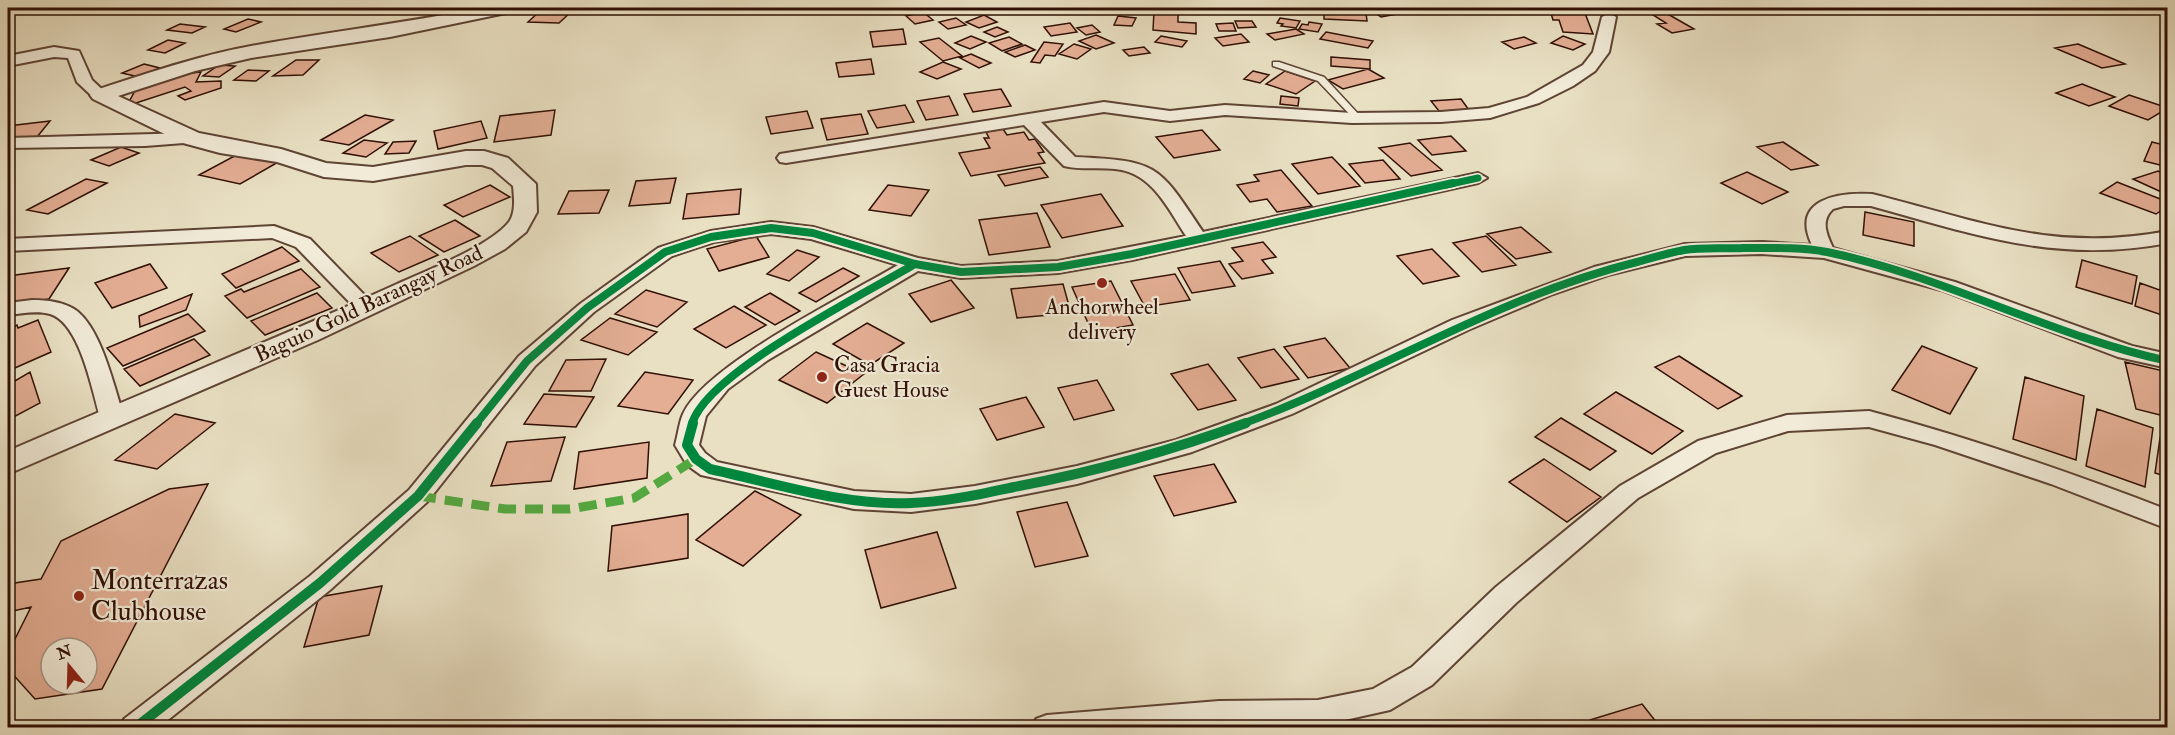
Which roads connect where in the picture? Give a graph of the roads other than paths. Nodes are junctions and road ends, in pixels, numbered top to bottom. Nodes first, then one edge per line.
1 (506, 8) edge
2 (1609, 17) dead end
3 (8, 61) edge
4 (1276, 64) dead end
5 (100, 95) junction
6 (1358, 118) junction
7 (1028, 119) junction
8 (191, 138) junction
9 (8, 142) edge
10 (786, 158) dead end
11 (1478, 178) dead end
12 (2168, 237) edge
13 (1198, 239) junction
14 (8, 245) edge
15 (1825, 252) junction
16 (915, 264) junction
17 (8, 309) edge
18 (367, 309) junction
19 (2168, 361) edge
20 (112, 417) junction
21 (8, 463) edge
22 (2168, 520) edge
23 (135, 728) edge
24 (1047, 728) edge

1 - 5 street
2 - 6 street
3 - 5 street
4 - 6 lane
5 - 8 street, Baguio Gold Barangay Road
6 - 7 street
7 - 10 street
7 - 13 street
8 - 9 street
8 - 18 street, Baguio Gold Barangay Road
11 - 13 street
12 - 15 street
13 - 16 street
14 - 18 street
15 - 16 street
15 - 19 street
16 - 23 street
17 - 20 street
18 - 20 street, Baguio Gold Barangay Road
20 - 21 street, Baguio Gold Barangay Road
22 - 24 street

